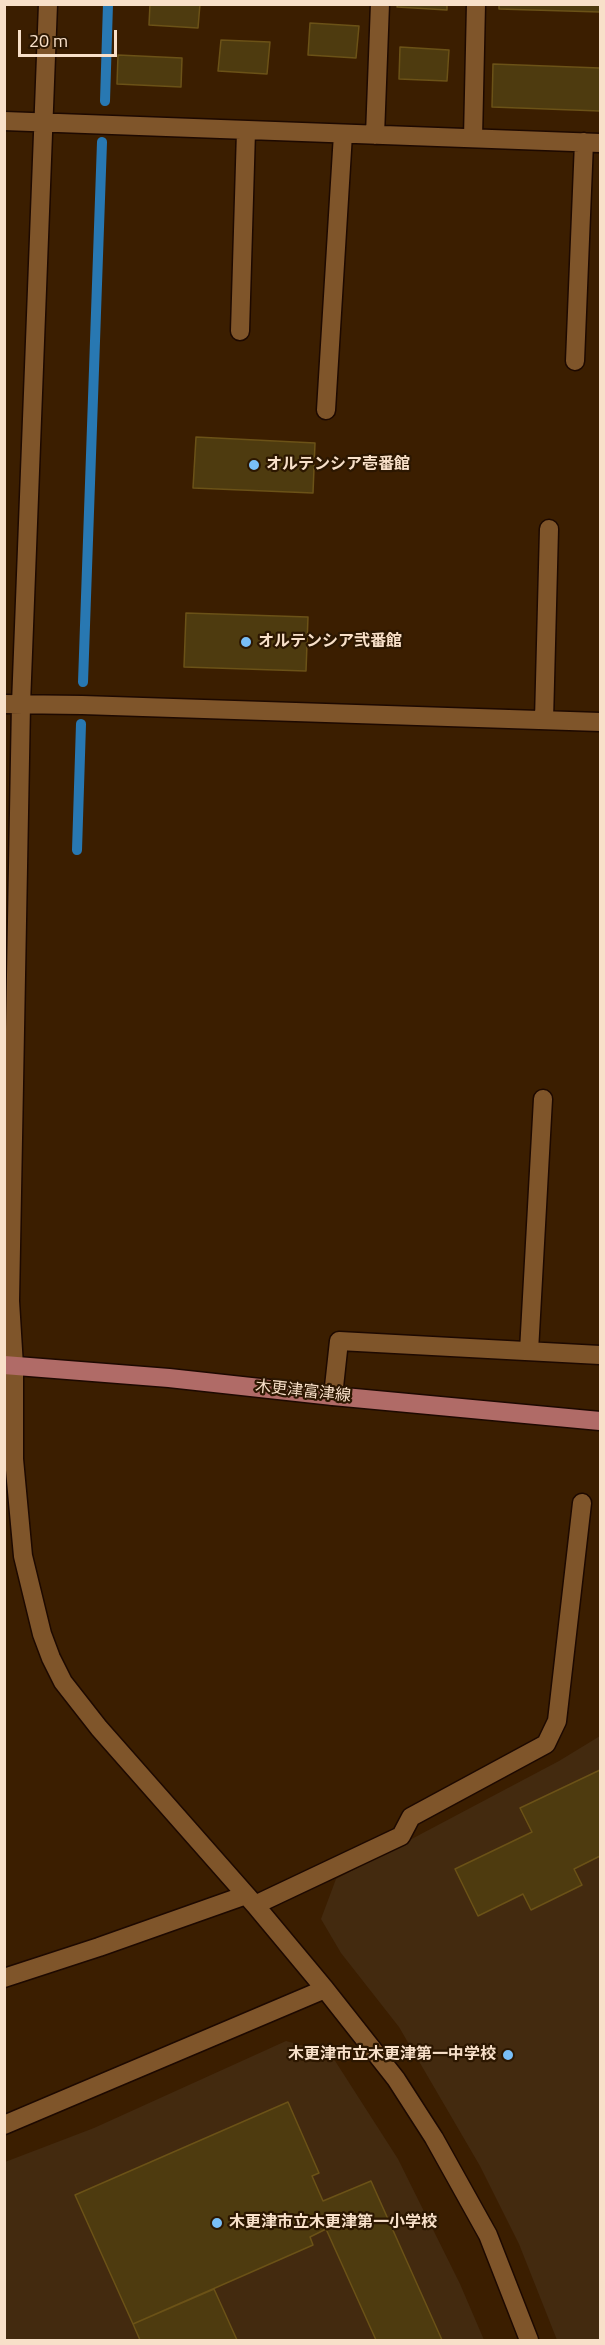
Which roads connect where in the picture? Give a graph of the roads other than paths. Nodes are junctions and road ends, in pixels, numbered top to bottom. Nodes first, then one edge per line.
1 (48, 4) edge
2 (380, 4) edge
3 (476, 4) edge
4 (4, 121) edge
5 (44, 123) junction
6 (246, 131) junction
7 (343, 134) junction
8 (375, 135) junction
9 (473, 138) junction
10 (592, 142) edge
11 (240, 331) dead end
12 (575, 361) dead end
13 (326, 410) dead end
14 (549, 529) dead end
15 (13, 704) edge
16 (544, 720) junction
17 (600, 722) edge
18 (543, 1100) dead end
19 (529, 1351) junction
20 (600, 1355) edge
21 (9, 1366) edge
22 (333, 1396) junction
23 (600, 1421) edge
24 (582, 1503) dead end
25 (251, 1900) junction
26 (4, 1978) edge
27 (325, 1989) junction
28 (4, 2125) edge
29 (529, 2340) edge

1 - 5 street
2 - 8 street
3 - 9 street
4 - 5 street
5 - 6 street
5 - 15 street
6 - 7 street
6 - 11 street
7 - 8 street
7 - 13 street
8 - 9 street
9 - 10 street
10 - 12 street
14 - 16 street
15 - 16 street
15 - 21 street
16 - 17 street
18 - 19 street
19 - 20 street
19 - 22 street
21 - 22 main road, 木更津富津線
21 - 25 street
22 - 23 main road, 木更津富津線
24 - 25 street
25 - 26 street
25 - 27 street
27 - 28 street
27 - 29 street

